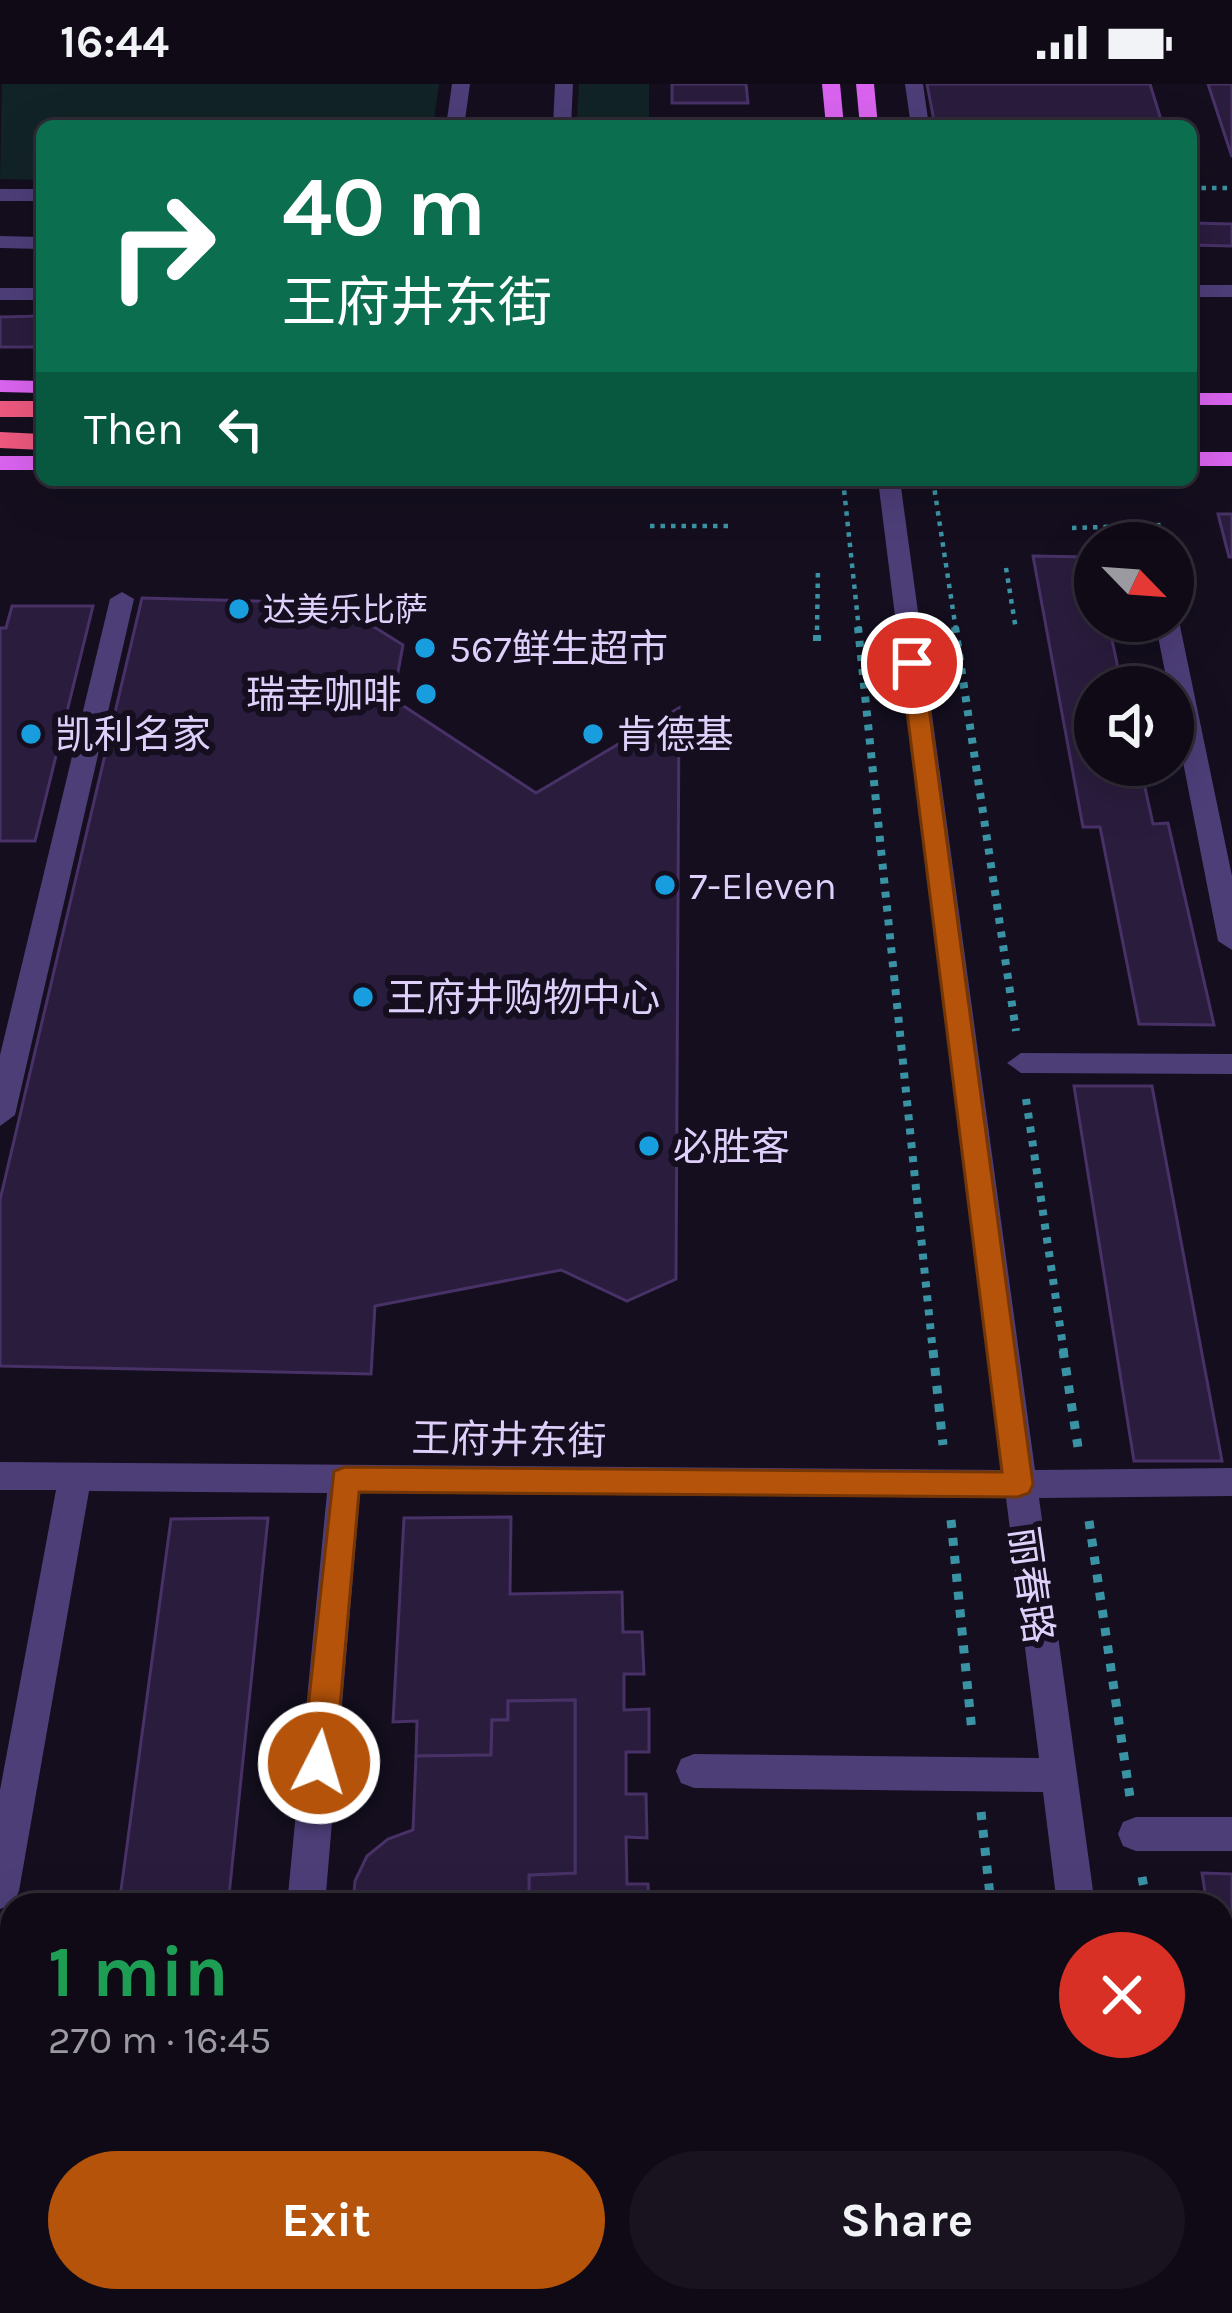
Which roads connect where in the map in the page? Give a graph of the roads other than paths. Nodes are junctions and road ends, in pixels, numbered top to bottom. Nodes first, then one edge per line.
1 (461, 84) edge
2 (564, 84) edge
3 (831, 84) edge
4 (865, 84) edge
5 (914, 84) edge
6 (456, 120) edge
7 (562, 120) edge
8 (834, 120) edge
9 (868, 120) edge
10 (919, 120) edge
11 (0, 195) edge
12 (36, 195) edge
13 (0, 242) edge
14 (36, 243) edge
15 (1197, 291) edge
16 (1232, 291) edge
17 (0, 294) edge
18 (36, 294) edge
19 (0, 386) edge
20 (36, 387) edge
21 (1197, 399) edge
22 (1232, 399) edge
23 (0, 409) edge
24 (36, 409) edge
25 (0, 440) edge
26 (36, 442) edge
27 (1197, 459) edge
28 (1232, 459) edge
29 (0, 463) edge
30 (36, 463) edge
31 (890, 486) edge
32 (122, 599) dead end
33 (1171, 642) edge
34 (1232, 787) edge
35 (1201, 788) junction
36 (1232, 941) edge
37 (1021, 1063) road end
38 (1232, 1064) edge
39 (0, 1115) edge
40 (0, 1476) edge
41 (75, 1477) junction
42 (345, 1480) junction
43 (1232, 1482) edge
44 (1018, 1484) junction
45 (694, 1772) dead end
46 (1058, 1775) junction
47 (1136, 1834) road end
48 (1232, 1834) edge
49 (0, 1891) edge
50 (307, 1893) edge
51 (1074, 1893) edge

1 - 6 street
2 - 7 street
3 - 8 main road
4 - 9 main road
5 - 10 street
11 - 12 street
13 - 14 street
15 - 16 street
17 - 18 street
19 - 20 main road
21 - 22 main road
23 - 24 highway
25 - 26 highway
27 - 28 main road
29 - 30 main road
31 - 44 street, 丽春路
32 - 39 street
33 - 35 street
34 - 35 street
35 - 36 street
37 - 38 street
40 - 41 street, 王府井东街
41 - 42 street, 王府井东街
41 - 49 street
42 - 44 street, 王府井东街
42 - 50 street
43 - 44 street, 王府井东街
44 - 46 street, 丽春路
45 - 46 street
46 - 51 street, 丽春路
47 - 48 street

